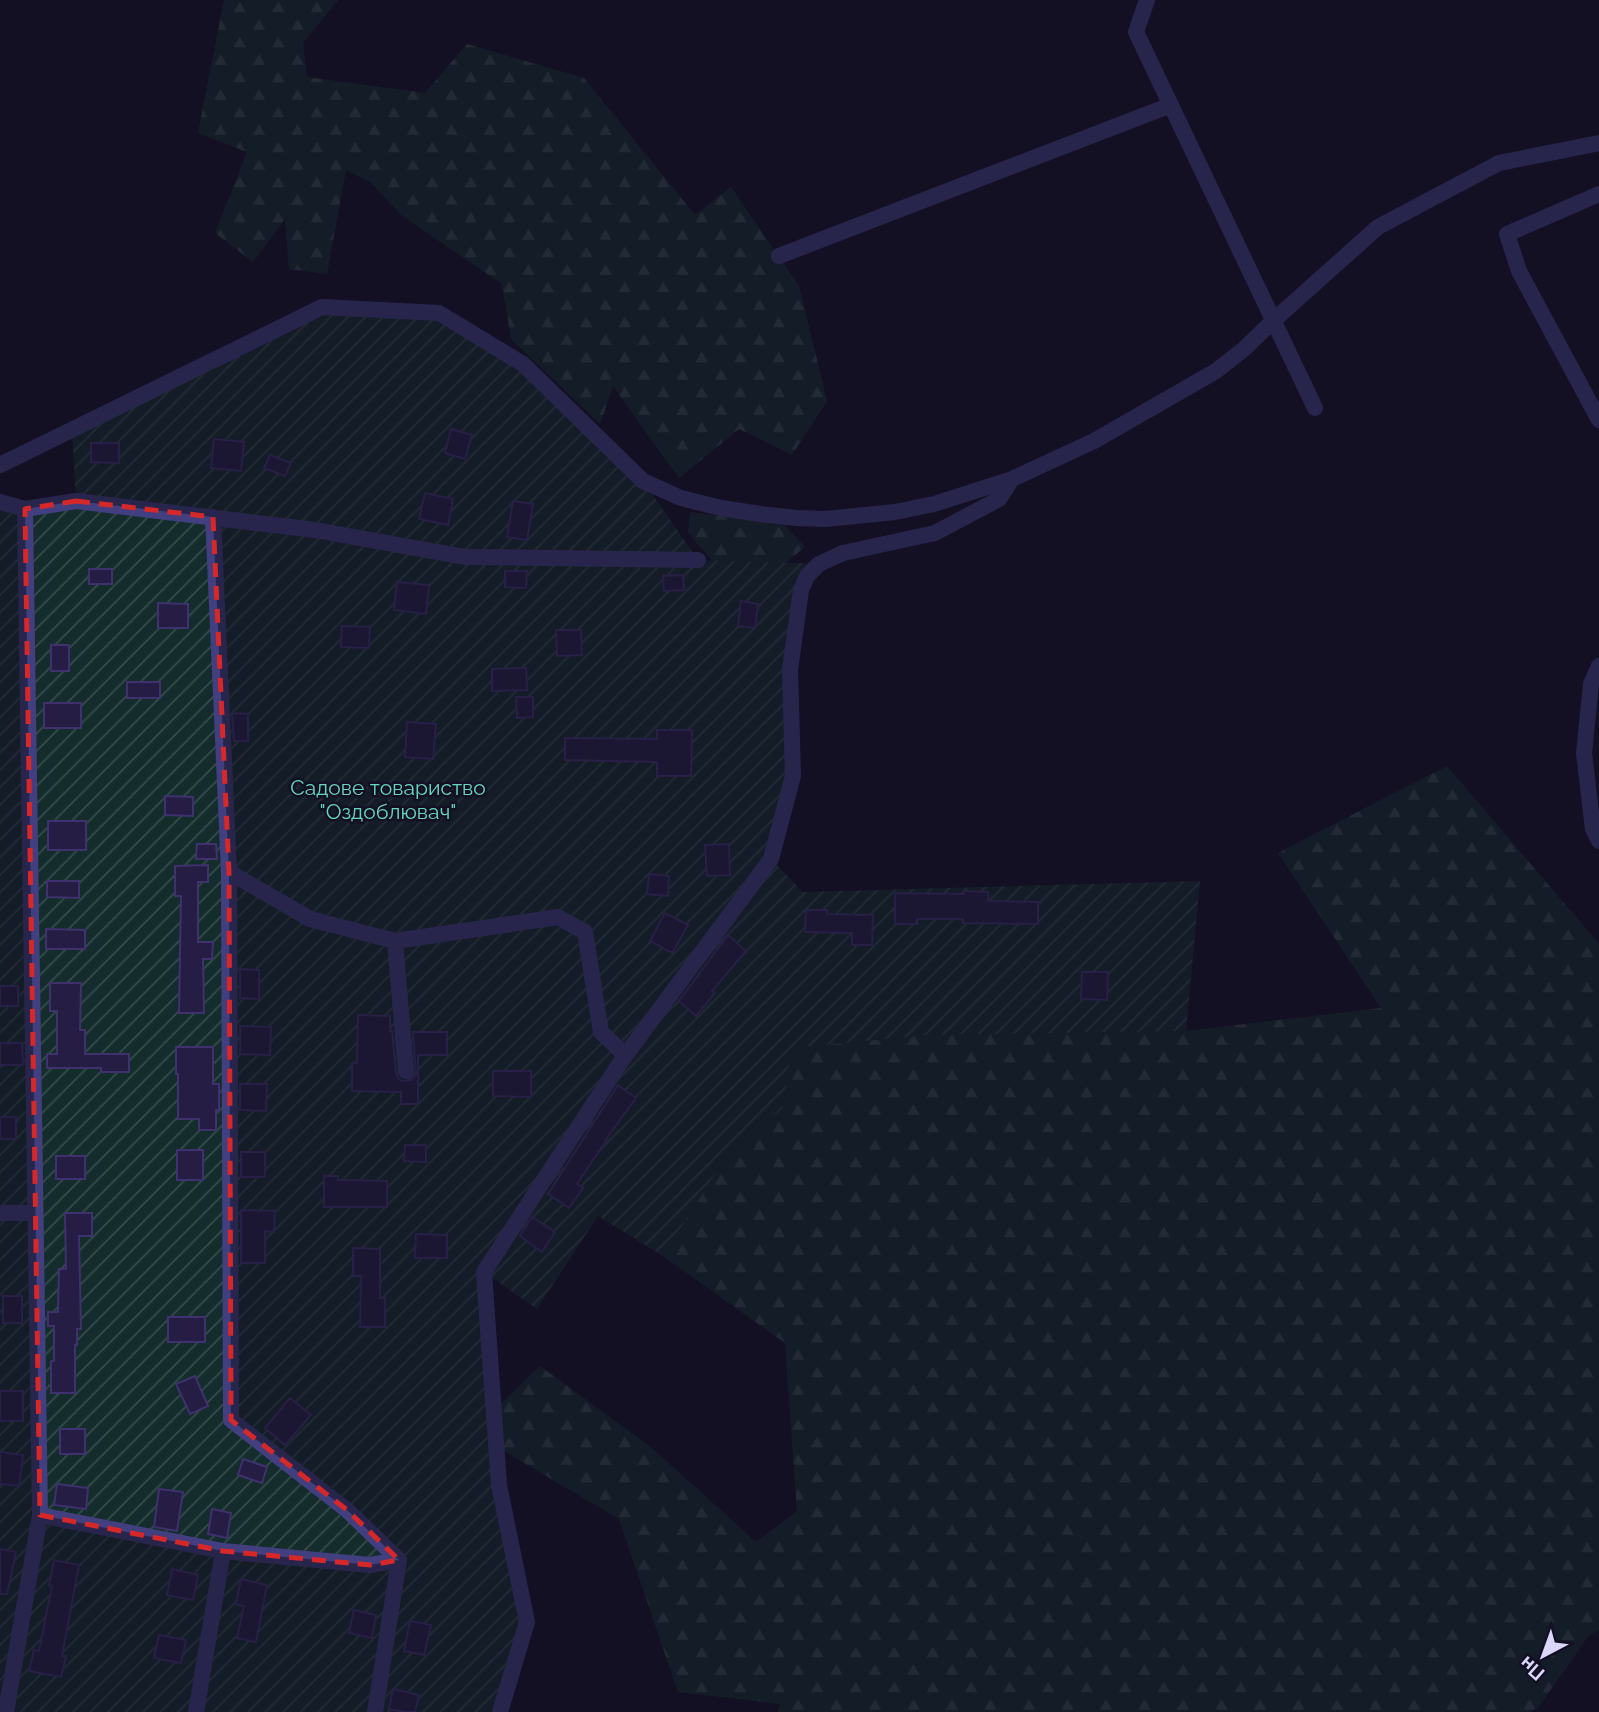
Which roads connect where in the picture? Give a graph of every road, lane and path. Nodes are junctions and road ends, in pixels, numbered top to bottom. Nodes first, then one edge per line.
1 (1147, 0) edge
2 (1171, 106) junction
3 (1599, 143) edge
4 (1599, 194) edge
5 (779, 256) dead end
6 (1274, 320) junction
7 (1315, 408) dead end
8 (1599, 420) edge
9 (0, 466) edge
10 (1012, 479) junction
11 (0, 502) edge
12 (25, 509) junction
13 (213, 517) junction
14 (698, 560) dead end
15 (1599, 666) edge
16 (1599, 841) edge
17 (229, 872) junction
18 (395, 941) junction
19 (625, 1055) junction
20 (406, 1071) dead end
21 (0, 1213) edge
22 (36, 1213) junction
23 (40, 1515) junction
24 (223, 1551) junction
25 (398, 1560) junction
26 (6, 1712) edge
27 (196, 1712) edge
28 (375, 1712) edge
29 (500, 1712) edge

1 - 2 street
2 - 5 street
2 - 6 street
3 - 6 street
4 - 8 street
6 - 7 street
6 - 10 street
9 - 10 street
10 - 19 street
11 - 12 street
12 - 13 street
12 - 22 street
13 - 14 street
13 - 17 street
15 - 16 street
17 - 18 street
17 - 25 street
18 - 19 street
18 - 20 street
19 - 29 street
21 - 22 street
22 - 23 street
23 - 24 street
23 - 26 street
24 - 25 street
24 - 27 street
25 - 28 street

